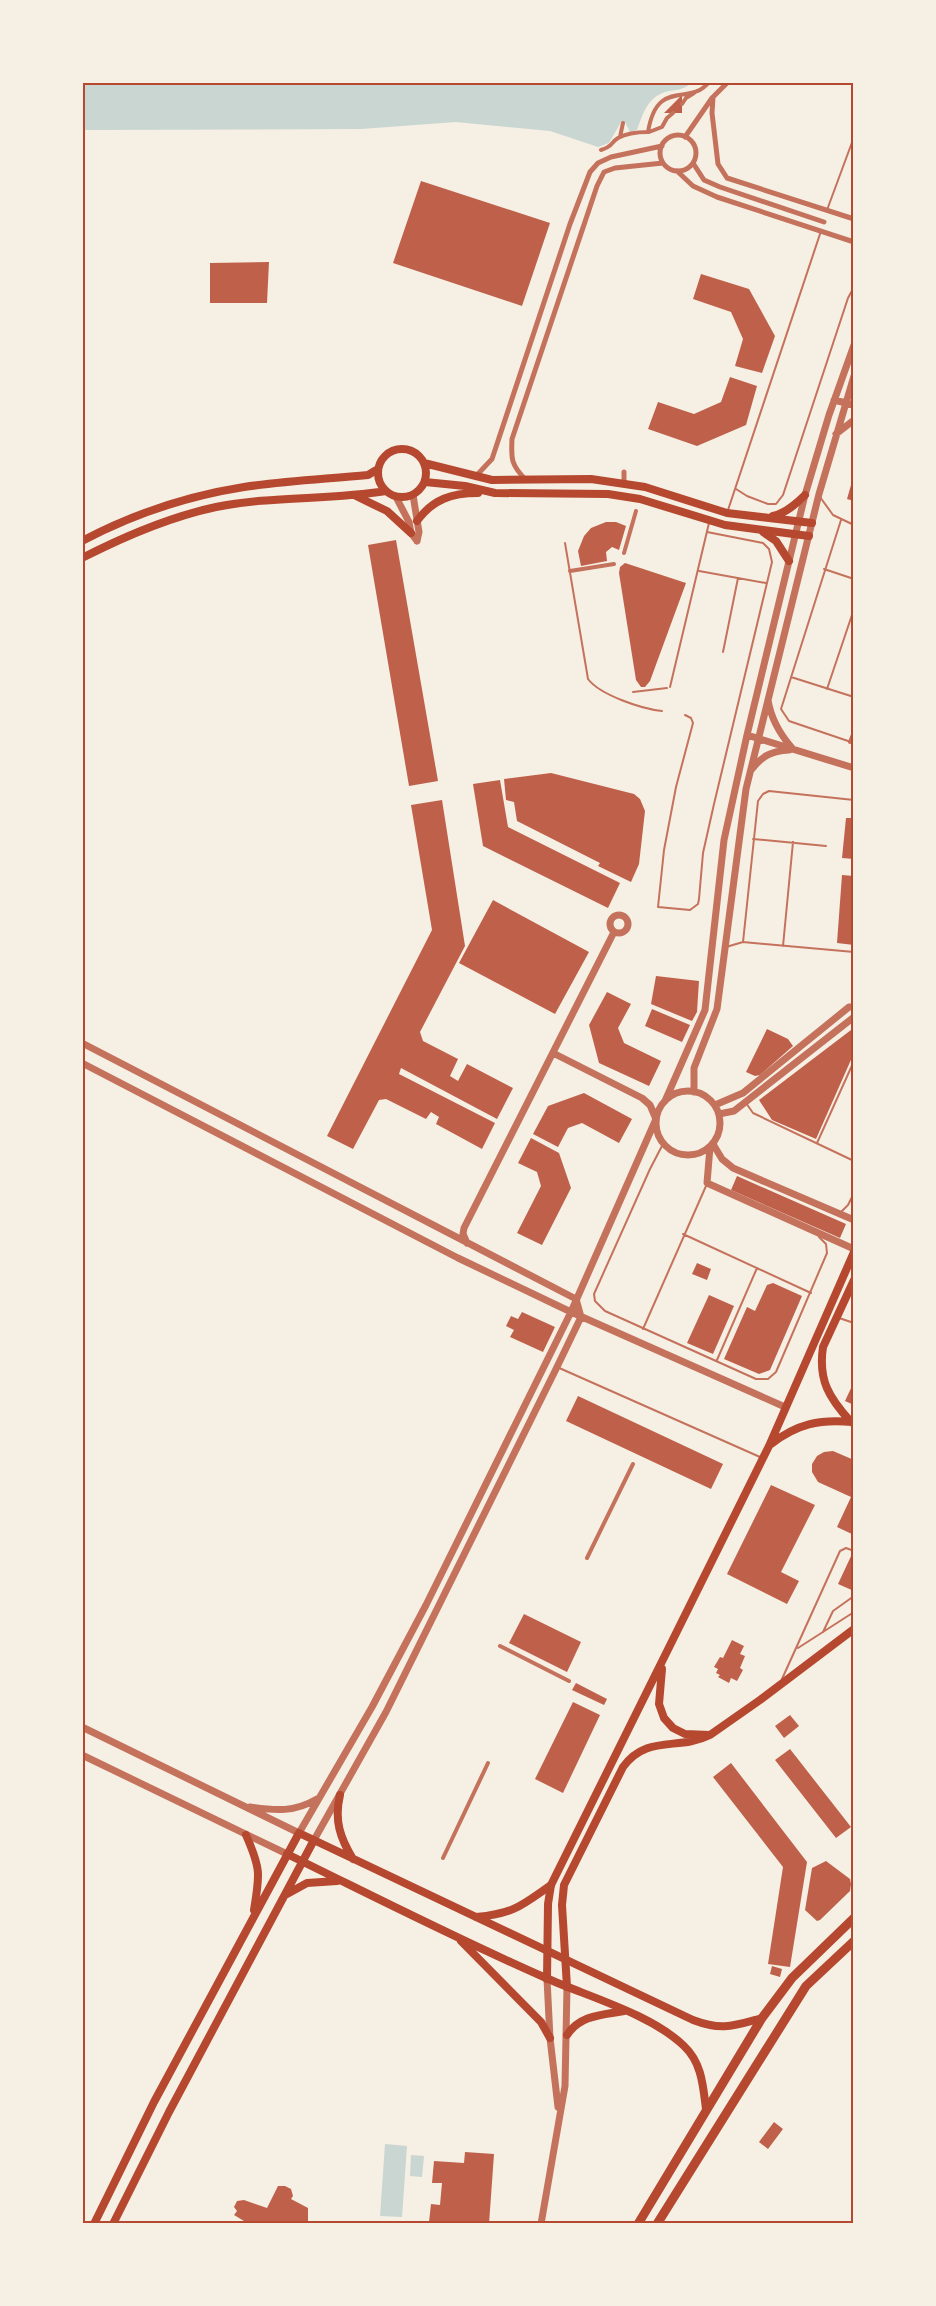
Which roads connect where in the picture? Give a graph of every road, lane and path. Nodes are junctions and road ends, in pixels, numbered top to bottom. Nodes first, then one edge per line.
1 (709, 82) edge
2 (728, 82) edge
3 (694, 93) junction
4 (713, 97) junction
5 (682, 104) dead end
6 (673, 113) dead end
7 (623, 123) dead end
8 (648, 132) junction
9 (685, 137) junction
10 (854, 137) edge
11 (620, 138) junction
12 (662, 146) junction
13 (601, 150) dead end
14 (663, 163) junction
15 (693, 163) junction
16 (677, 171) junction
17 (720, 187) junction
18 (717, 197) junction
19 (826, 211) junction
20 (854, 219) edge
21 (824, 222) junction
22 (822, 231) junction
23 (854, 242) edge
24 (854, 287) edge
25 (854, 345) edge
26 (854, 376) edge
27 (837, 390) junction
28 (850, 395) edge
29 (834, 400) junction
30 (845, 403) junction
31 (854, 405) edge
32 (854, 420) edge
33 (836, 434) junction
34 (424, 463) junction
35 (378, 469) junction
36 (624, 472) dead end
37 (474, 477) junction
38 (526, 480) junction
39 (425, 482) junction
40 (624, 484) junction
41 (736, 489) junction
42 (386, 491) junction
43 (495, 493) junction
44 (819, 494) junction
45 (413, 495) junction
46 (805, 495) junction
47 (356, 496) junction
48 (396, 497) junction
49 (636, 511) dead end
50 (727, 513) junction
51 (766, 517) junction
52 (417, 520) junction
53 (800, 520) junction
54 (841, 520) junction
55 (709, 522) junction
56 (812, 523) junction
57 (854, 525) edge
58 (707, 532) junction
59 (763, 532) junction
60 (411, 533) junction
61 (797, 533) junction
62 (809, 536) junction
63 (82, 541) edge
64 (565, 543) dead end
65 (624, 553) dead end
66 (82, 558) edge
67 (789, 561) junction
68 (614, 564) dead end
69 (824, 569) junction
70 (570, 571) junction
71 (699, 571) junction
72 (738, 578) junction
73 (854, 579) edge
74 (766, 583) junction
75 (854, 609) edge
76 (723, 652) dead end
77 (790, 676) junction
78 (827, 688) junction
79 (633, 692) dead end
80 (854, 697) edge
81 (767, 698) junction
82 (662, 711) dead end
83 (685, 715) dead end
84 (854, 732) edge
85 (747, 735) junction
86 (758, 738) junction
87 (852, 743) edge
88 (795, 750) junction
89 (854, 768) edge
90 (749, 772) junction
91 (854, 800) edge
92 (753, 839) junction
93 (793, 842) junction
94 (826, 846) dead end
95 (614, 932) dead end
96 (743, 942) junction
97 (783, 946) junction
98 (726, 947) junction
99 (854, 952) edge
100 (854, 1007) edge
101 (854, 1017) edge
102 (82, 1043) edge
103 (553, 1053) junction
104 (854, 1061) edge
105 (82, 1063) edge
106 (694, 1092) junction
107 (665, 1101) junction
108 (746, 1102) junction
109 (715, 1105) junction
110 (719, 1114) junction
111 (656, 1119) junction
112 (663, 1144) junction
113 (816, 1144) junction
114 (712, 1145) junction
115 (854, 1161) edge
116 (707, 1183) junction
117 (854, 1193) edge
118 (838, 1214) junction
119 (854, 1220) edge
120 (816, 1232) junction
121 (683, 1234) junction
122 (467, 1244) junction
123 (854, 1251) edge
124 (758, 1268) junction
125 (854, 1280) edge
126 (811, 1293) junction
127 (576, 1299) junction
128 (571, 1312) junction
129 (581, 1317) junction
130 (837, 1317) junction
131 (854, 1323) edge
132 (643, 1329) junction
133 (717, 1360) junction
134 (557, 1367) junction
135 (785, 1407) junction
136 (852, 1423) edge
137 (769, 1446) junction
138 (763, 1458) junction
139 (633, 1464) dead end
140 (854, 1551) edge
141 (587, 1558) dead end
142 (854, 1596) edge
143 (854, 1612) edge
144 (854, 1629) edge
145 (822, 1634) junction
146 (500, 1646) dead end
147 (798, 1648) junction
148 (663, 1661) junction
149 (569, 1681) dead end
150 (779, 1686) junction
151 (82, 1727) edge
152 (710, 1735) junction
153 (82, 1755) edge
154 (488, 1763) dead end
155 (340, 1795) junction
156 (320, 1797) junction
157 (239, 1805) junction
158 (299, 1833) junction
159 (246, 1835) junction
160 (314, 1840) junction
161 (287, 1854) junction
162 (442, 1858) dead end
163 (353, 1859) junction
164 (303, 1862) junction
165 (344, 1882) junction
166 (552, 1885) junction
167 (283, 1897) junction
168 (253, 1916) junction
169 (473, 1917) junction
170 (854, 1918) edge
171 (457, 1937) junction
172 (854, 1941) edge
173 (546, 1950) junction
174 (565, 1958) junction
175 (548, 1979) junction
176 (567, 1987) junction
177 (624, 2011) junction
178 (762, 2018) junction
179 (567, 2035) junction
180 (550, 2038) junction
181 (706, 2109) junction
182 (559, 2113) junction
183 (670, 2167) junction
184 (686, 2177) junction
185 (94, 2223) edge
186 (113, 2223) edge
187 (541, 2223) edge
188 (638, 2223) edge
189 (657, 2223) edge

1 - 3 street
2 - 4 street
3 - 5 street
3 - 8 street
4 - 9 street
4 - 19 street
6 - 8 street
7 - 11 street
8 - 11 street
9 - 12 street
9 - 15 street
10 - 19 lane
11 - 13 street
12 - 14 street
12 - 37 street
14 - 16 street
14 - 38 street
15 - 16 street
15 - 17 street
16 - 18 street
17 - 18 street
17 - 21 street
18 - 22 street
19 - 20 street
19 - 21 street
21 - 22 street
22 - 23 street
22 - 41 lane
24 - 41 lane
25 - 27 street
26 - 28 street
27 - 28 street
27 - 29 street
28 - 30 street
29 - 30 street
29 - 46 street
30 - 31 street
30 - 33 street
32 - 33 street
33 - 44 street
34 - 35 main road
34 - 37 main road
34 - 39 main road
35 - 42 main road
35 - 63 main road
36 - 40 street
37 - 38 main road
38 - 40 main road
39 - 43 main road
39 - 45 main road
40 - 50 main road
41 - 50 lane
42 - 47 main road
42 - 48 main road
43 - 52 main road
43 - 55 main road
44 - 54 lane
44 - 56 street
45 - 48 main road
45 - 52 street
46 - 51 main road
46 - 53 street
47 - 60 main road
47 - 66 main road
48 - 60 street
49 - 65 street
50 - 51 main road
51 - 53 main road
52 - 60 street
53 - 56 main road
53 - 61 street
54 - 57 lane
54 - 69 lane
55 - 58 lane
55 - 59 main road
56 - 62 street
58 - 71 lane
58 - 74 lane
59 - 61 main road
59 - 67 main road
61 - 62 main road
61 - 67 street
62 - 81 street
64 - 70 lane
67 - 85 street
68 - 70 street
69 - 73 lane
69 - 77 lane
70 - 82 lane
71 - 72 lane
71 - 79 lane
72 - 74 lane
72 - 76 lane
74 - 83 lane
75 - 78 lane
77 - 78 lane
77 - 87 lane
78 - 80 lane
81 - 86 street
81 - 88 street
84 - 87 street
85 - 86 street
85 - 107 street
86 - 88 street
86 - 90 street
88 - 89 street
88 - 90 street
90 - 98 street
91 - 92 lane
92 - 93 lane
92 - 96 lane
93 - 94 lane
93 - 97 lane
95 - 103 street
96 - 97 lane
96 - 98 lane
97 - 99 lane
98 - 106 street
100 - 109 street
101 - 108 street
102 - 122 street
103 - 111 street
103 - 122 street
104 - 113 lane
105 - 128 street
106 - 107 street
106 - 109 street
107 - 111 street
108 - 110 street
108 - 113 lane
109 - 110 street
110 - 114 street
111 - 112 street
111 - 127 street
112 - 114 street
112 - 132 lane
113 - 115 lane
114 - 116 street
114 - 118 street
116 - 120 street
116 - 121 lane
117 - 118 lane
118 - 119 street
120 - 123 street
120 - 126 lane
121 - 124 lane
121 - 132 lane
122 - 127 street
123 - 135 main road
124 - 126 lane
124 - 133 lane
125 - 130 main road
126 - 133 lane
127 - 128 street
127 - 129 street
128 - 129 street
128 - 156 street
129 - 134 street
129 - 135 street
130 - 131 lane
130 - 136 main road
132 - 133 lane
134 - 138 lane
134 - 155 street
135 - 137 main road
136 - 137 main road
137 - 138 main road
138 - 148 main road
139 - 141 street
140 - 147 lane
142 - 145 lane
143 - 145 lane
144 - 150 main road
145 - 147 lane
146 - 149 street
147 - 150 lane
148 - 152 main road
148 - 166 main road
150 - 152 main road
151 - 157 street
152 - 174 main road
153 - 159 street
154 - 162 street
155 - 160 street
155 - 163 main road
156 - 157 street
156 - 158 street
157 - 158 street
158 - 160 main road
158 - 161 main road
159 - 161 street
159 - 168 main road
160 - 163 main road
160 - 164 main road
161 - 164 main road
161 - 168 main road
163 - 169 main road
164 - 165 main road
164 - 167 main road
165 - 167 main road
165 - 171 main road
166 - 169 main road
166 - 173 main road
167 - 186 main road
168 - 185 main road
169 - 173 main road
170 - 178 highway
171 - 175 main road
171 - 180 main road
172 - 184 highway
173 - 174 main road
173 - 175 main road
174 - 176 main road
174 - 178 main road
175 - 176 main road
175 - 180 street
176 - 177 main road
176 - 179 street
177 - 179 main road
177 - 181 main road
178 - 181 highway
179 - 182 street
180 - 182 street
181 - 183 highway
182 - 187 street
183 - 184 highway
183 - 188 highway
184 - 189 highway

